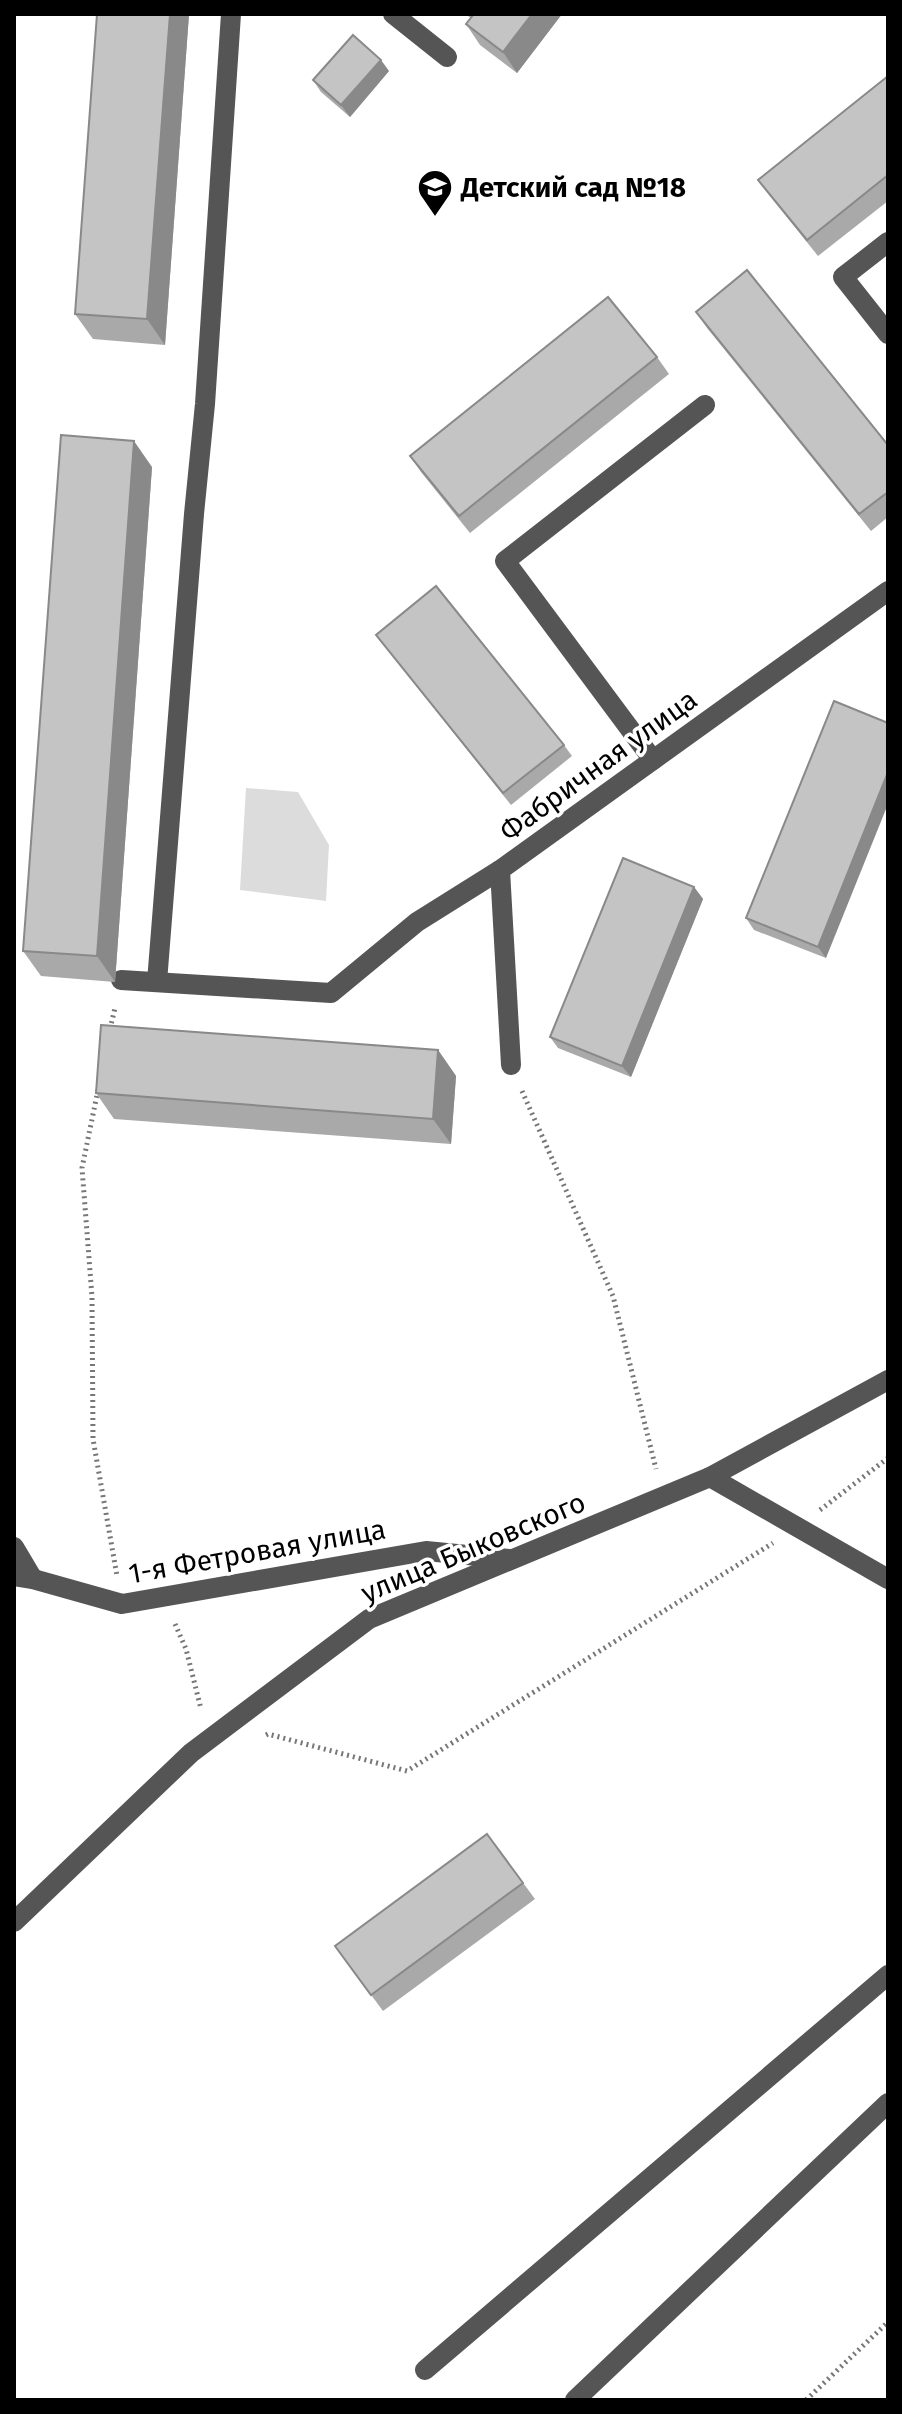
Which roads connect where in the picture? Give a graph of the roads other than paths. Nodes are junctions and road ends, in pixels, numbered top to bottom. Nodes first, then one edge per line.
1 (231, 14) edge
2 (393, 14) edge
3 (447, 57) dead end
4 (888, 242) edge
5 (888, 334) edge
6 (705, 405) dead end
7 (888, 591) edge
8 (653, 760) junction
9 (500, 870) junction
10 (121, 980) road end
11 (157, 982) junction
12 (511, 1065) road end
13 (888, 1380) edge
14 (710, 1477) junction
15 (14, 1547) edge
16 (513, 1559) junction
17 (24, 1577) edge
18 (888, 1579) edge
19 (14, 1922) edge
20 (888, 1975) edge
21 (888, 2103) edge
22 (425, 2370) dead end
23 (575, 2400) edge

1 - 11 street
2 - 3 street
4 - 5 street
6 - 8 street
7 - 8 street, Фабричная улица
8 - 9 street, Фабричная улица
9 - 11 street
9 - 12 street, Фабричная улица
10 - 11 street
13 - 14 street, улица Быковского
14 - 16 street, улица Быковского
14 - 18 street
15 - 17 street
16 - 17 street, 1-я Фетровая улица
16 - 19 street, улица Быковского
20 - 22 street
21 - 23 street

